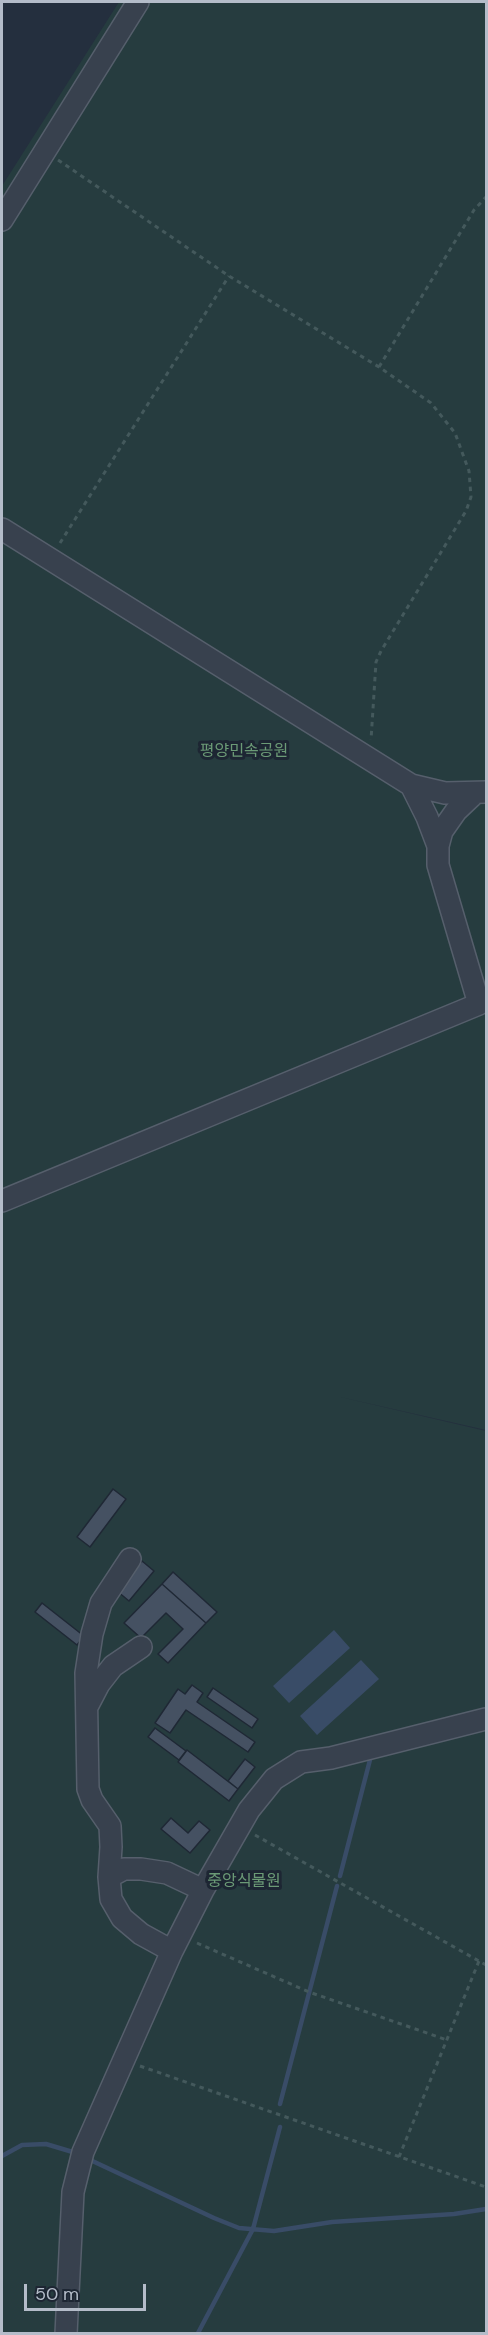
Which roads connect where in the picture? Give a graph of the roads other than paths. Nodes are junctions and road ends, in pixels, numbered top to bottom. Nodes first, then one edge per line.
1 (138, 2) edge
2 (2, 220) edge
3 (2, 529) edge
4 (411, 786) junction
5 (481, 793) edge
6 (438, 846) junction
7 (484, 1005) edge
8 (2, 1201) edge
9 (130, 1559) dead end
10 (141, 1647) dead end
11 (88, 1706) junction
12 (486, 1719) edge
13 (109, 1877) junction
14 (203, 1890) junction
15 (176, 1943) junction
16 (66, 2334) edge

1 - 2 street
3 - 4 street
4 - 5 street
4 - 6 street
5 - 6 street
6 - 7 street
7 - 8 street
9 - 11 street
10 - 11 street
11 - 13 street
12 - 14 street
13 - 14 street
13 - 15 street
14 - 15 street
15 - 16 street

